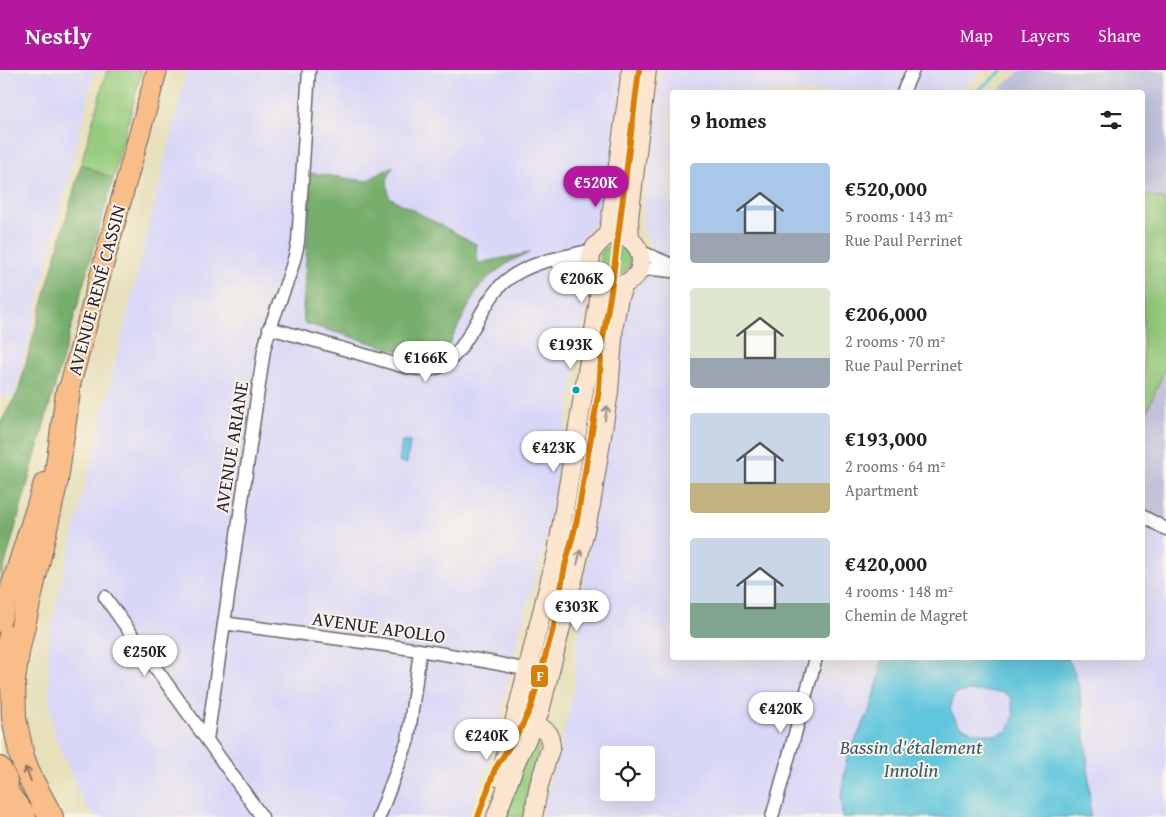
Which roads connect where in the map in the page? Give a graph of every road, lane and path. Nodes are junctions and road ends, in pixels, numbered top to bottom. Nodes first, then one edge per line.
1 (157, 70) edge
2 (309, 70) edge
3 (631, 70) edge
4 (648, 70) edge
5 (913, 70) edge
6 (904, 90) edge
7 (599, 243) junction
8 (635, 246) junction
9 (540, 264) junction
10 (670, 264) edge
11 (670, 271) edge
12 (596, 274) junction
13 (631, 278) junction
14 (269, 328) junction
15 (68, 392) junction
16 (37, 511) junction
17 (1145, 518) edge
18 (1166, 529) edge
19 (104, 598) dead end
20 (545, 603) junction
21 (0, 622) edge
22 (224, 623) junction
23 (420, 651) junction
24 (815, 660) edge
25 (528, 670) junction
26 (0, 679) edge
27 (534, 722) junction
28 (207, 740) junction
29 (0, 766) edge
30 (4, 806) edge
31 (24, 817) edge
32 (51, 817) edge
33 (262, 817) edge
34 (379, 817) edge
35 (490, 817) edge
36 (496, 817) edge
37 (532, 817) edge
38 (772, 817) edge

1 - 15 main road, AVENUE RENÉ CASSIN
2 - 14 street, AVENUE ARIANE
3 - 7 street
4 - 8 street
5 - 6 street
7 - 8 street
7 - 9 street
7 - 12 street
8 - 10 street
8 - 13 street
9 - 12 street
9 - 14 street
11 - 13 street
12 - 13 street
12 - 20 street
27 -> 13 street
14 - 22 street, AVENUE ARIANE
15 - 16 main road, AVENUE RENÉ CASSIN
32 -> 15 highway
16 - 21 main road, AVENUE RENÉ CASSIN
16 - 26 main road, AVENUE RENÉ CASSIN
17 - 18 street
19 - 28 street
20 - 25 street
20 - 27 street
22 - 23 street, AVENUE APOLLO
22 - 28 street, AVENUE ARIANE
23 - 25 street, AVENUE APOLLO
23 - 34 street
24 - 38 street
25 - 35 street
27 - 36 street
27 - 37 street
28 - 33 street
29 - 30 main road
30 - 31 highway

